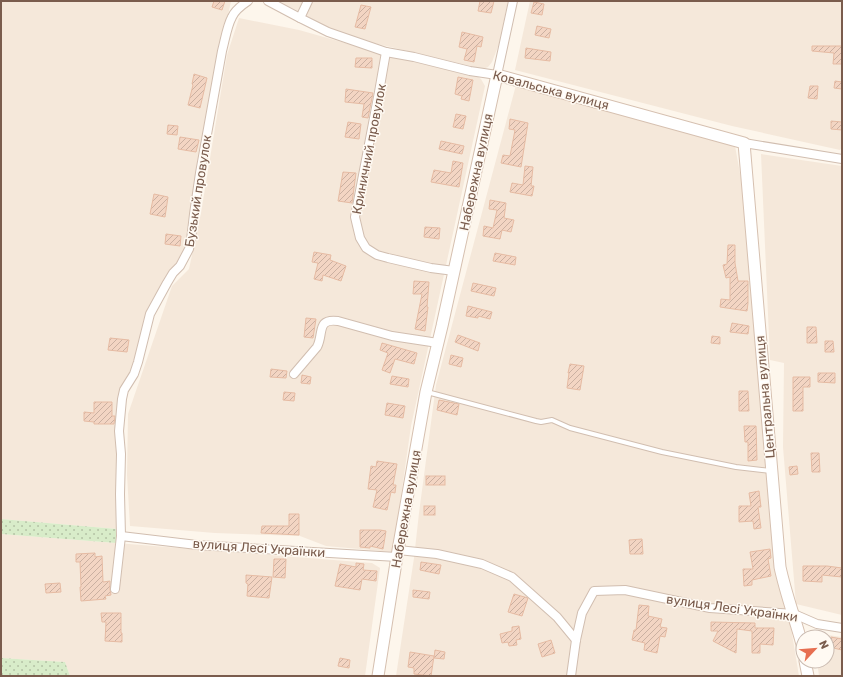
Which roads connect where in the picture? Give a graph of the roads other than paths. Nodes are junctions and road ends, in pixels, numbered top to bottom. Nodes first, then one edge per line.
1 (248, 1) edge
2 (268, 1) edge
3 (308, 1) edge
4 (513, 1) edge
5 (300, 18) junction
6 (386, 52) junction
7 (497, 75) junction
8 (744, 143) junction
9 (842, 159) edge
10 (454, 271) junction
11 (438, 343) junction
12 (294, 374) dead end
13 (426, 392) junction
14 (772, 472) junction
15 (122, 536) junction
16 (398, 554) junction
17 (116, 589) dead end
18 (794, 614) junction
19 (842, 628) edge
20 (798, 629) edge
21 (576, 640) junction
22 (378, 676) edge
23 (571, 676) edge

1 - 15 street, Бузький провулок
2 - 5 street, Ковальська вулиця
3 - 5 street
4 - 7 street, Набережна вулиця
5 - 6 street, Ковальська вулиця
6 - 7 street, Ковальська вулиця
6 - 10 street, Криничний провулок
7 - 8 street, Ковальська вулиця
7 - 10 street, Набережна вулиця
8 - 9 street, Ковальська вулиця
8 - 14 street, Центральна вулиця
10 - 11 street, Набережна вулиця
11 - 12 street
11 - 13 street, Набережна вулиця
13 - 14 lane
13 - 16 street, Набережна вулиця
14 - 18 street, Центральна вулиця
15 - 16 street, вулиця Лесі Українки
15 - 17 street, Бузький провулок
16 - 21 street, вулиця Лесі Українки
16 - 22 street, Набережна вулиця
18 - 19 street, вулиця Лесі Українки
18 - 20 street, Центральна вулиця
18 - 21 street, вулиця Лесі Українки
21 - 23 street

